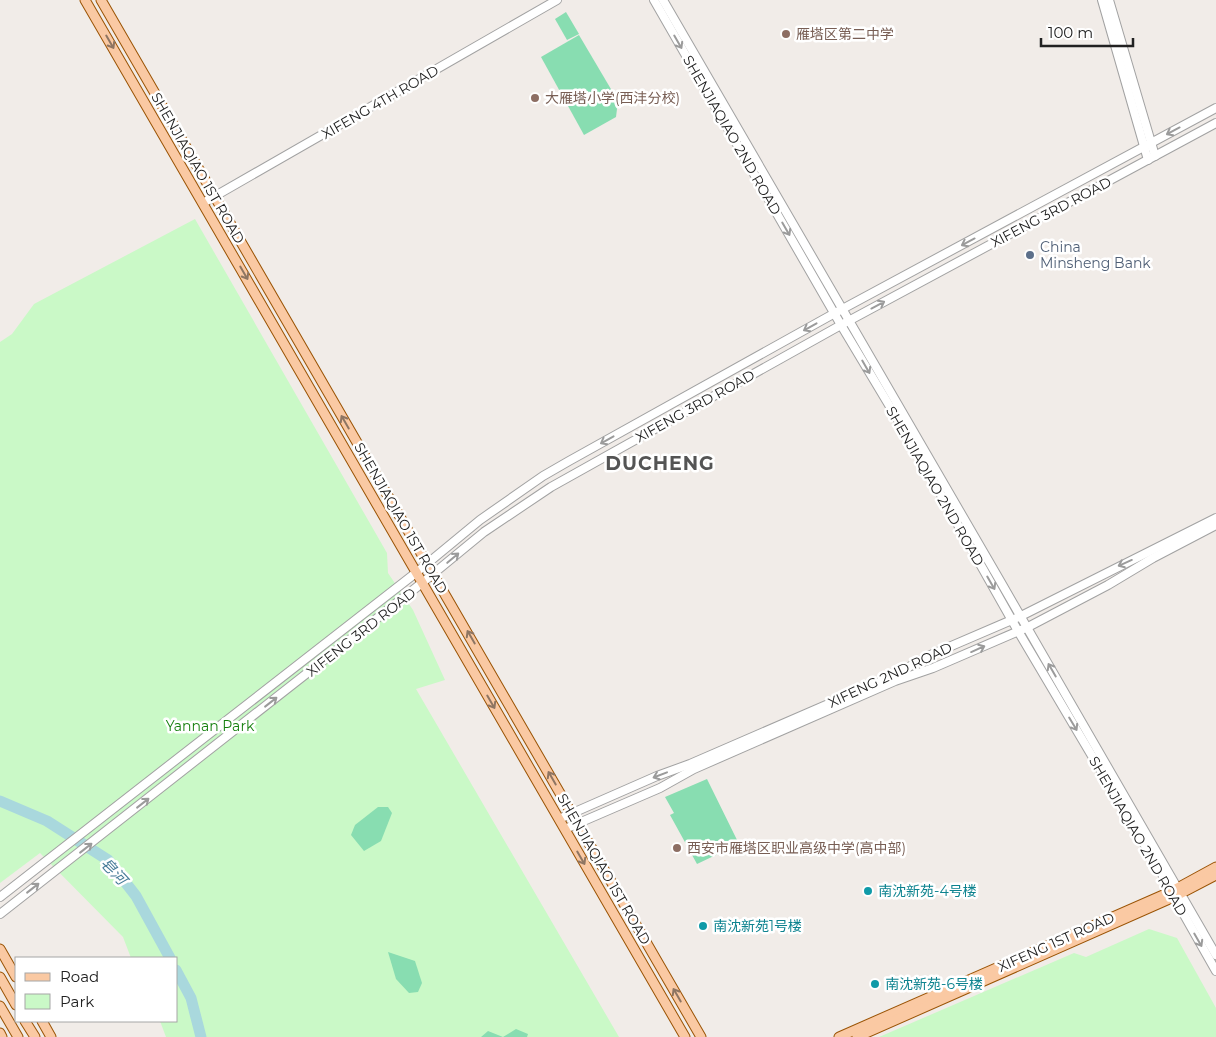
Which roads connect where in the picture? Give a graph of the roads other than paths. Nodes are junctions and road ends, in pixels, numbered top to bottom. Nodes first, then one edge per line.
1 (86, 0) edge
2 (101, 0) edge
3 (557, 0) edge
4 (654, 0) edge
5 (663, 0) edge
6 (1102, 0) edge
7 (1109, 0) edge
8 (1216, 108) edge
9 (1216, 123) edge
10 (1148, 145) junction
11 (1151, 158) junction
12 (215, 196) junction
13 (204, 203) junction
14 (843, 309) junction
15 (834, 314) junction
16 (850, 321) junction
17 (841, 325) junction
18 (1216, 518) edge
19 (1216, 526) edge
20 (427, 564) junction
21 (417, 572) junction
22 (434, 574) junction
23 (422, 584) junction
24 (1021, 616) junction
25 (1012, 619) junction
26 (1028, 627) junction
27 (1018, 631) junction
28 (572, 813) junction
29 (559, 819) junction
30 (578, 824) junction
31 (565, 829) junction
32 (1216, 867) edge
33 (1216, 874) edge
34 (1176, 892) junction
35 (0, 897) edge
36 (0, 914) edge
37 (0, 949) edge
38 (1216, 955) edge
39 (1216, 971) edge
40 (15, 975) edge
41 (0, 977) edge
42 (15, 1003) edge
43 (0, 1006) edge
44 (26, 1022) edge
45 (34, 1022) edge
46 (43, 1022) edge
47 (0, 1033) edge
48 (33, 1036) edge
49 (2, 1037) edge
50 (18, 1037) edge
51 (51, 1037) edge
52 (685, 1037) edge
53 (701, 1037) edge
54 (840, 1037) edge
55 (858, 1037) edge

1 -> 13 main road, SHENJIAQIAO 1ST ROAD
2 - 12 main road, SHENJIAQIAO 1ST ROAD
3 - 12 street, XIFENG 4TH ROAD
4 -> 15 street, SHENJIAQIAO 2ND ROAD
5 - 14 street, SHENJIAQIAO 2ND ROAD
6 - 10 street
7 - 10 street
8 -> 10 street, XIFENG 3RD ROAD
9 - 11 street, XIFENG 3RD ROAD
10 - 11 street
10 -> 14 street, XIFENG 3RD ROAD
16 -> 11 street, XIFENG 3RD ROAD
12 - 13 street, XIFENG 4TH ROAD
20 -> 12 main road, SHENJIAQIAO 1ST ROAD
13 -> 21 main road, SHENJIAQIAO 1ST ROAD
14 - 15 street, XIFENG 3RD ROAD
14 - 16 street, SHENJIAQIAO 2ND ROAD
15 - 17 street, SHENJIAQIAO 2ND ROAD
15 -> 20 street, XIFENG 3RD ROAD
16 - 17 street, XIFENG 3RD ROAD
16 - 24 street, SHENJIAQIAO 2ND ROAD
22 -> 17 street, XIFENG 3RD ROAD
17 -> 25 street, SHENJIAQIAO 2ND ROAD
18 -> 24 street, XIFENG 2ND ROAD
19 - 26 street, XIFENG 2ND ROAD
20 - 21 street, XIFENG 3RD ROAD
20 - 22 main road, SHENJIAQIAO 1ST ROAD
21 - 23 main road, SHENJIAQIAO 1ST ROAD
21 - 35 street, XIFENG 3RD ROAD
22 - 23 street, XIFENG 3RD ROAD
28 -> 22 main road, SHENJIAQIAO 1ST ROAD
23 -> 29 main road, SHENJIAQIAO 1ST ROAD
36 -> 23 street, XIFENG 3RD ROAD
24 - 25 street, XIFENG 2ND ROAD
24 - 26 street, SHENJIAQIAO 2ND ROAD
25 - 27 street, SHENJIAQIAO 2ND ROAD
25 -> 28 street, XIFENG 2ND ROAD
26 - 27 street, XIFENG 2ND ROAD
34 -> 26 street, SHENJIAQIAO 2ND ROAD
30 -> 27 street, XIFENG 2ND ROAD
27 -> 34 street, SHENJIAQIAO 2ND ROAD
28 - 29 street, XIFENG 2ND ROAD
28 - 30 main road, SHENJIAQIAO 1ST ROAD
29 - 31 main road, SHENJIAQIAO 1ST ROAD
30 - 31 street, XIFENG 2ND ROAD
53 -> 30 main road, SHENJIAQIAO 1ST ROAD
31 -> 52 main road, SHENJIAQIAO 1ST ROAD
32 - 34 main road, XIFENG 1ST ROAD
33 - 34 main road, XIFENG 1ST ROAD
34 - 38 street, SHENJIAQIAO 2ND ROAD
34 -> 39 street, SHENJIAQIAO 2ND ROAD
34 - 54 main road, XIFENG 1ST ROAD
34 - 55 main road, XIFENG 1ST ROAD
37 - 40 main road
41 - 42 main road
43 - 50 main road
44 - 48 main road
45 - 48 main road
46 - 51 main road
47 - 49 main road

